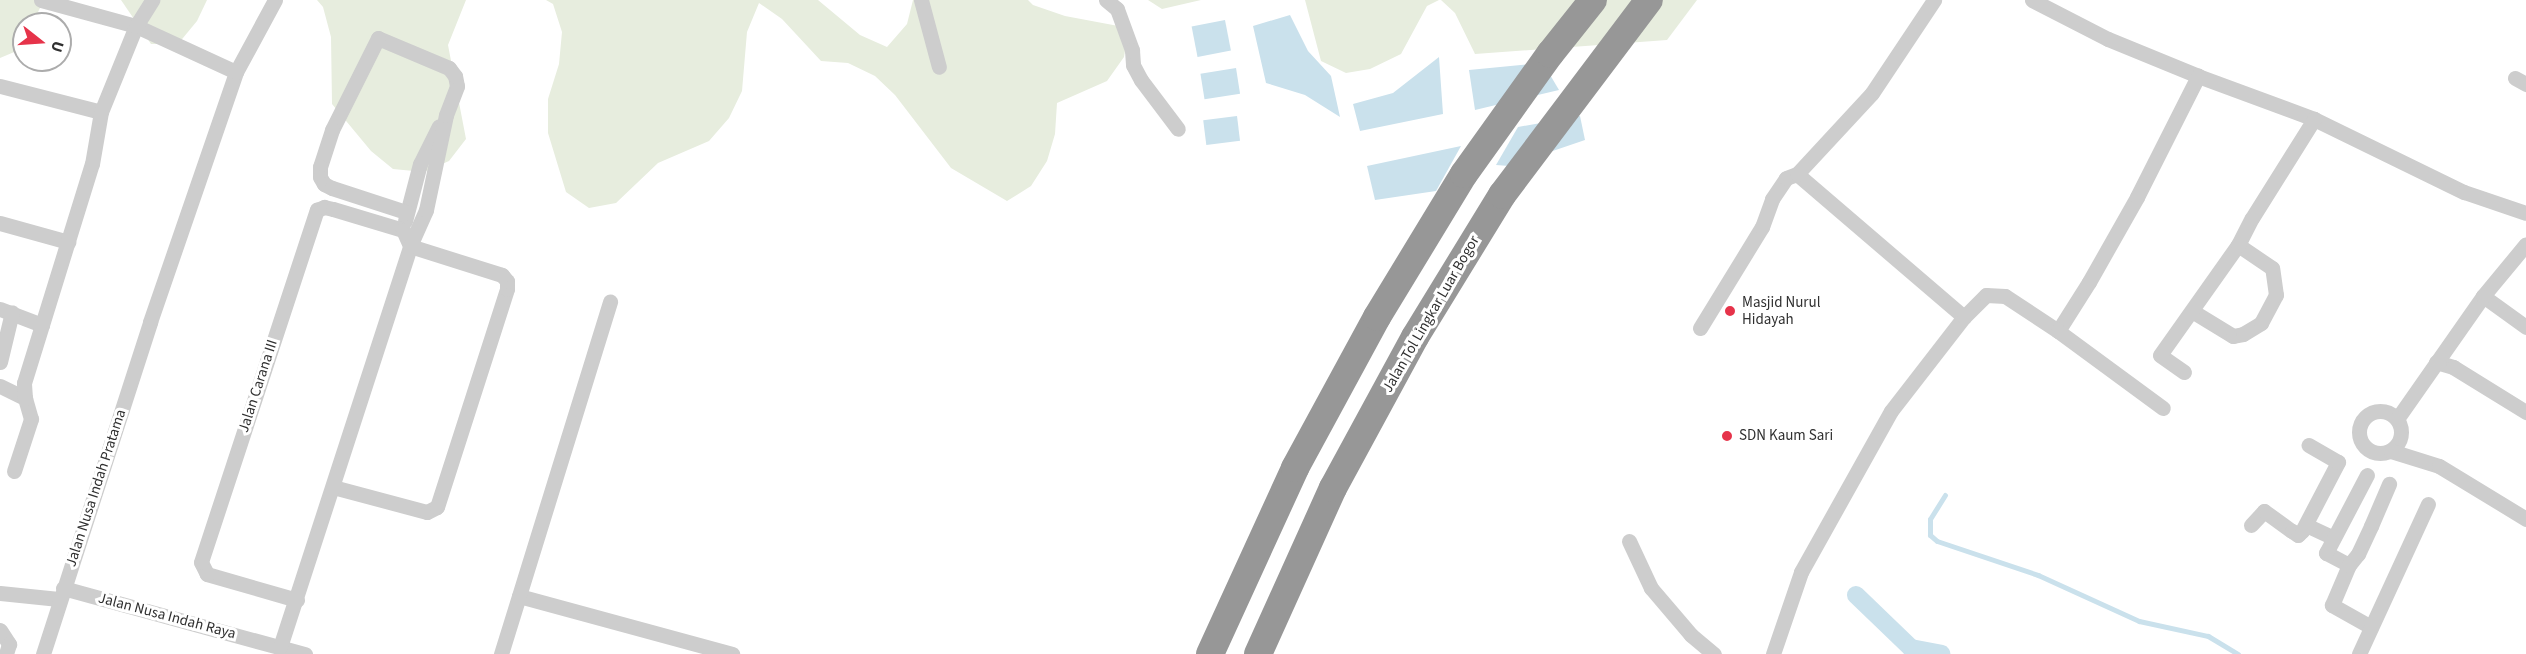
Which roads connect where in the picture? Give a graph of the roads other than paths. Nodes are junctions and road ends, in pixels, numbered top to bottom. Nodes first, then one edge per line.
1 (41, 0) edge
2 (152, 0) edge
3 (275, 0) edge
4 (921, 0) edge
5 (1106, 0) edge
6 (1593, 0) edge
7 (1649, 0) edge
8 (1934, 0) edge
9 (2032, 0) edge
10 (136, 26) junction
11 (939, 67) dead end
12 (236, 72) junction
13 (2198, 76) junction
14 (0, 86) edge
15 (101, 112) junction
16 (446, 116) junction
17 (2314, 119) junction
18 (1178, 129) dead end
19 (1797, 174) junction
20 (406, 212) junction
21 (2526, 213) edge
22 (0, 223) edge
23 (403, 230) junction
24 (68, 242) junction
25 (2526, 244) edge
26 (2238, 245) junction
27 (410, 246) junction
28 (2521, 261) edge
29 (2483, 296) junction
30 (610, 301) dead end
31 (6, 310) edge
32 (2192, 311) junction
33 (1964, 317) junction
34 (42, 324) junction
35 (2526, 327) edge
36 (1700, 328) dead end
37 (2058, 331) junction
38 (0, 362) edge
39 (2436, 362) junction
40 (2184, 372) dead end
41 (0, 386) edge
42 (25, 398) junction
43 (2163, 408) dead end
44 (2526, 412) edge
45 (2397, 418) junction
46 (2309, 445) dead end
47 (2391, 451) junction
48 (14, 471) dead end
49 (2367, 475) dead end
50 (2389, 484) dead end
51 (333, 487) junction
52 (2428, 504) dead end
53 (2526, 519) edge
54 (2251, 525) dead end
55 (2306, 525) junction
56 (2332, 537) junction
57 (1629, 541) dead end
58 (2349, 566) junction
59 (0, 593) edge
60 (61, 594) junction
61 (519, 596) junction
62 (297, 600) junction
63 (2371, 627) junction
64 (0, 630) edge
65 (280, 647) junction
66 (6, 654) edge
67 (44, 654) edge
68 (305, 654) edge
69 (501, 654) edge
70 (732, 654) edge
71 (1210, 654) edge
72 (1258, 654) edge
73 (1714, 654) edge
74 (1773, 654) edge
75 (2359, 654) edge

1 - 10 street
2 - 10 street
3 - 12 street, Jalan Nusa Indah Pratama
4 - 11 street
5 - 18 street
6 - 71 highway
7 - 72 highway, Jalan Tol Lingkar Luar Bogor
8 - 19 street
9 - 13 street
10 - 12 street
10 - 15 street
12 - 60 street, Jalan Nusa Indah Pratama
13 - 17 street
13 - 37 street
14 - 15 street
15 - 24 street
16 - 20 street
16 - 20 street
16 - 27 street
17 - 21 street
17 - 26 street
19 - 33 street
19 - 36 street
20 - 23 street
22 - 24 street
23 - 27 street
23 - 62 street, Jalan Carana III
24 - 34 street
25 - 28 street
26 - 32 street
26 - 32 street
27 - 51 street
27 - 51 street
28 - 29 street
29 - 35 street
29 - 39 street
30 - 61 street
31 - 34 street
31 - 38 street
32 - 40 street
33 - 37 street
33 - 74 street
34 - 42 street
37 - 43 street
39 - 44 street
39 - 45 street
41 - 42 street
42 - 48 street
45 - 47 street
45 - 47 street
46 - 55 street
47 - 53 street
49 - 56 street
50 - 58 street
51 - 62 street
52 - 63 street
54 - 55 street
55 - 56 street
56 - 58 street
57 - 73 street
58 - 63 street
59 - 60 street, Jalan Nusa Indah Raya
60 - 65 street, Jalan Nusa Indah Raya
60 - 67 street, Jalan Nusa Indah Pratama
61 - 69 street
61 - 70 street
62 - 65 street
63 - 75 street
64 - 66 street
65 - 68 street, Jalan Nusa Indah Raya

